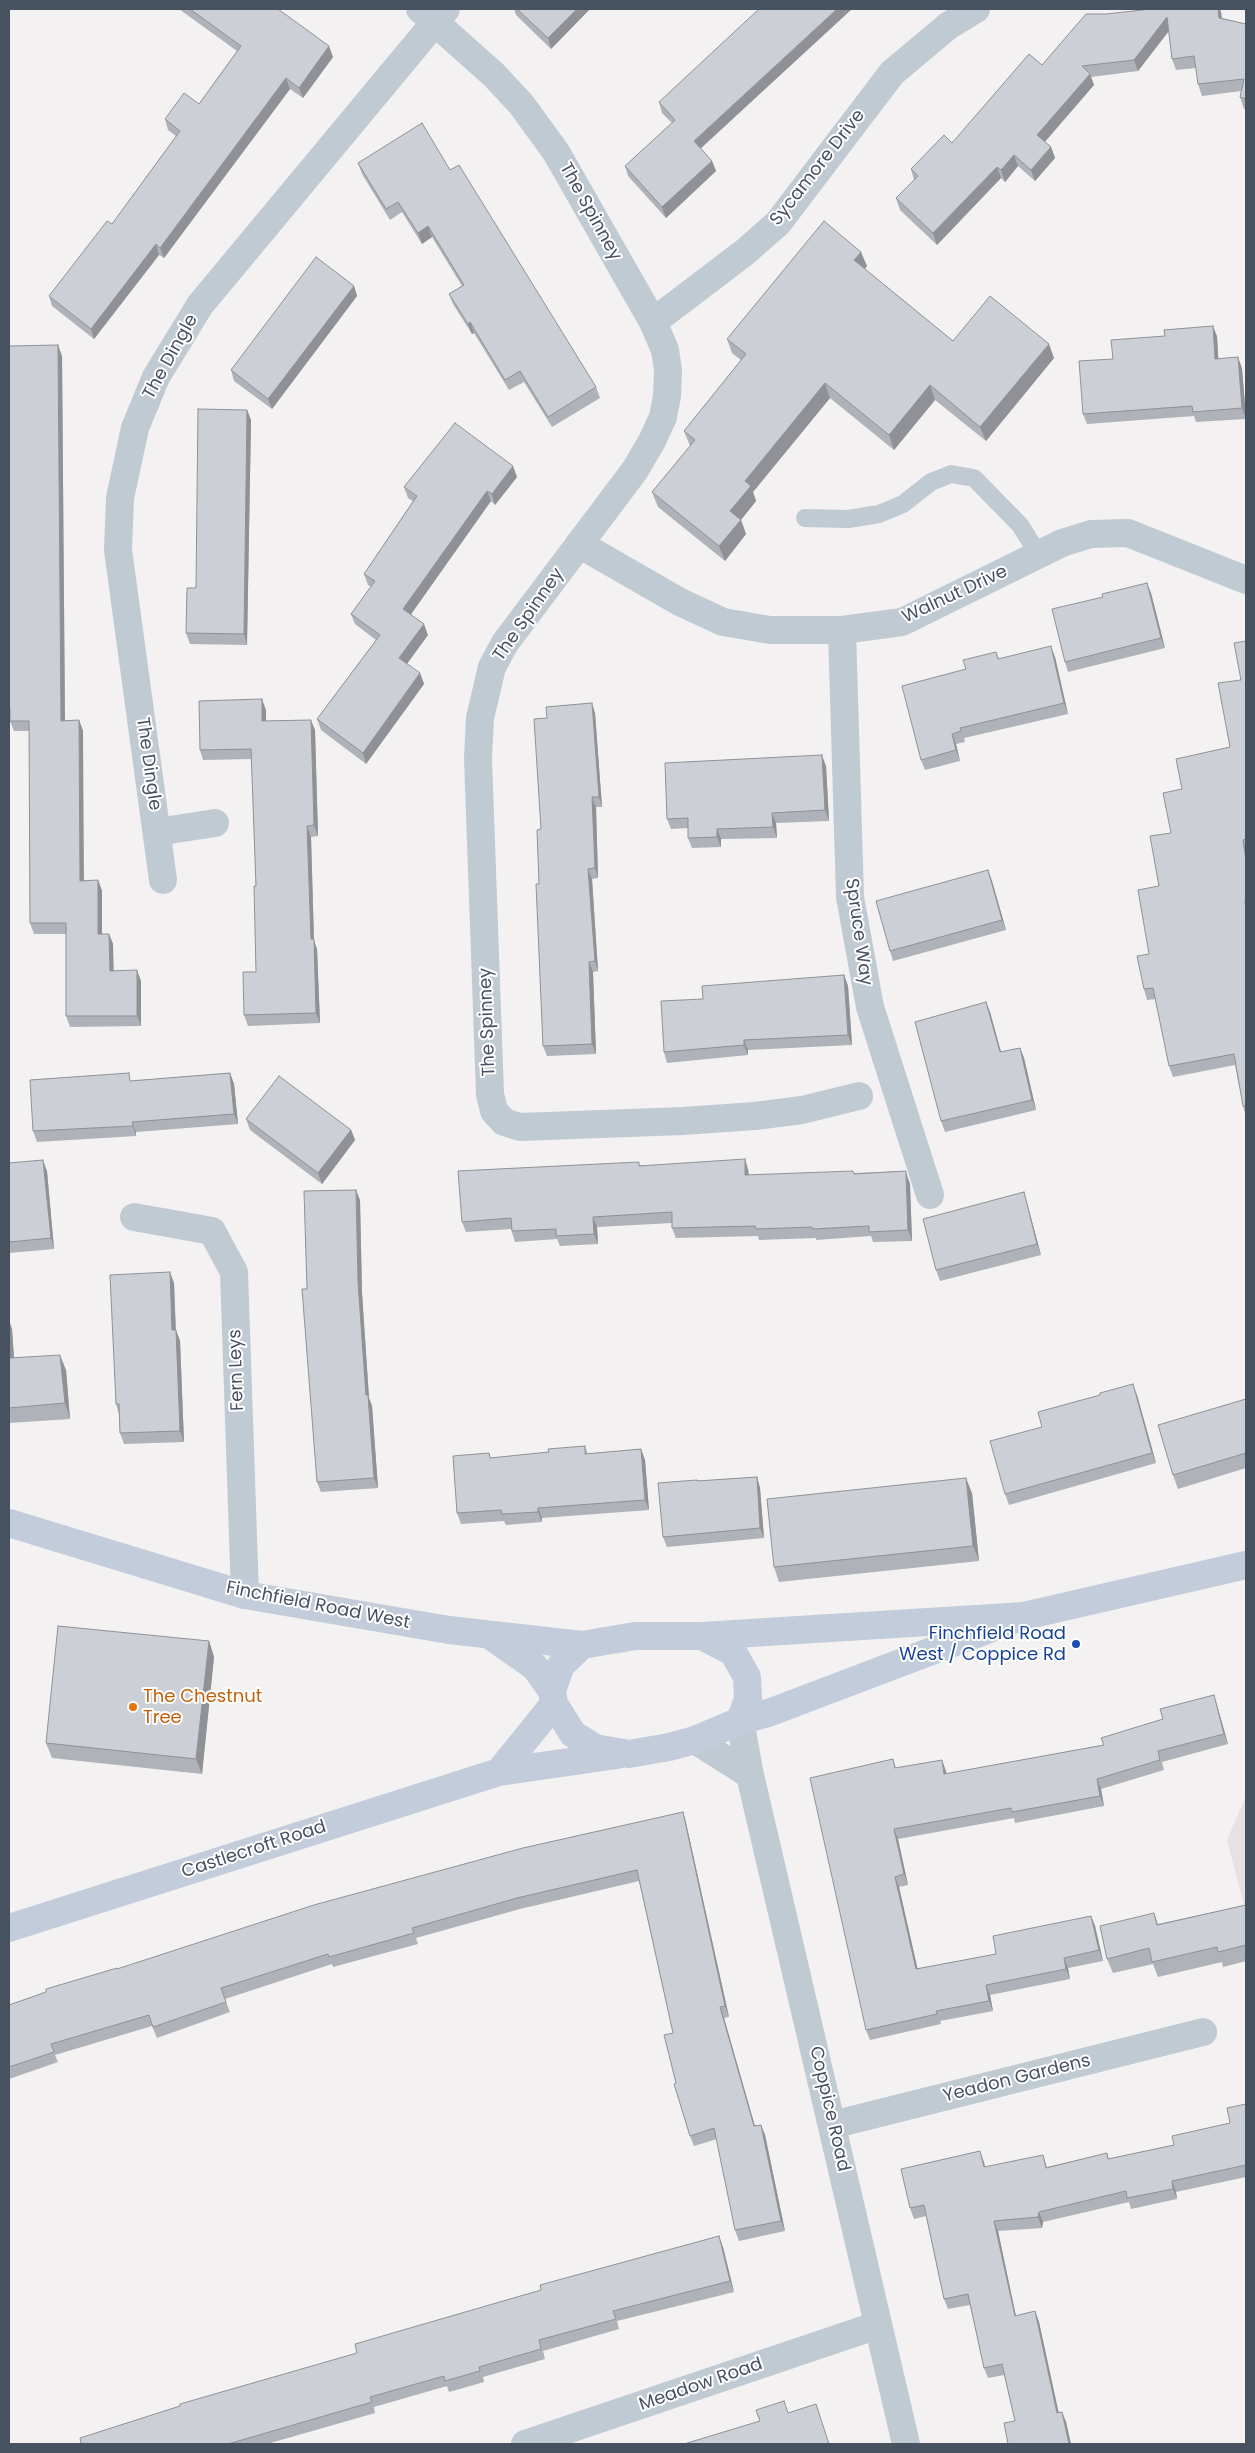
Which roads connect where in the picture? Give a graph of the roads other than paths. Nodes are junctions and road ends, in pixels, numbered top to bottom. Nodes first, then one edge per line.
1 (976, 9) edge
2 (434, 13) edge
3 (653, 322) junction
4 (804, 518) dead end
5 (579, 544) junction
6 (1039, 555) junction
7 (1246, 580) edge
8 (842, 630) junction
9 (215, 823) dead end
10 (157, 832) junction
11 (163, 880) dead end
12 (859, 1096) dead end
13 (930, 1195) dead end
14 (134, 1217) dead end
15 (9, 1523) edge
16 (1246, 1564) edge
17 (245, 1595) junction
18 (1024, 1616) junction
19 (487, 1634) junction
20 (702, 1636) junction
21 (582, 1645) junction
22 (553, 1698) junction
23 (740, 1721) junction
24 (695, 1740) junction
25 (629, 1754) junction
26 (500, 1772) junction
27 (750, 1775) junction
28 (9, 1928) edge
29 (1202, 2032) dead end
30 (832, 2125) junction
31 (878, 2325) junction
32 (525, 2444) edge
33 (906, 2444) edge

1 - 3 street, Sycamore Drive
2 - 3 street, The Spinney
2 - 10 street, The Dingle
3 - 5 street, The Spinney
4 - 6 lane
5 - 8 street, Walnut Drive
5 - 12 street, The Spinney
6 - 7 street, Walnut Drive
6 - 8 street, Walnut Drive
8 - 13 street, Spruce Way
9 - 10 street, The Dingle
10 - 11 street, The Dingle
14 - 17 street, Fern Leys
15 - 17 main road, Finchfield Road West
16 - 18 main road
17 - 19 main road, Finchfield Road West
18 - 20 main road
18 - 23 main road
19 - 21 main road, Finchfield Road West
19 - 22 main road
20 - 21 main road
20 - 23 main road
21 - 22 main road
22 - 25 main road
22 - 26 main road
23 - 24 main road
23 - 27 street, Coppice Road
24 - 25 main road
24 - 27 street
25 - 26 main road
26 - 28 main road, Castlecroft Road
27 - 30 street, Coppice Road
29 - 30 street, Yeadon Gardens
30 - 31 street, Coppice Road
31 - 32 street, Meadow Road
31 - 33 street, Coppice Road

